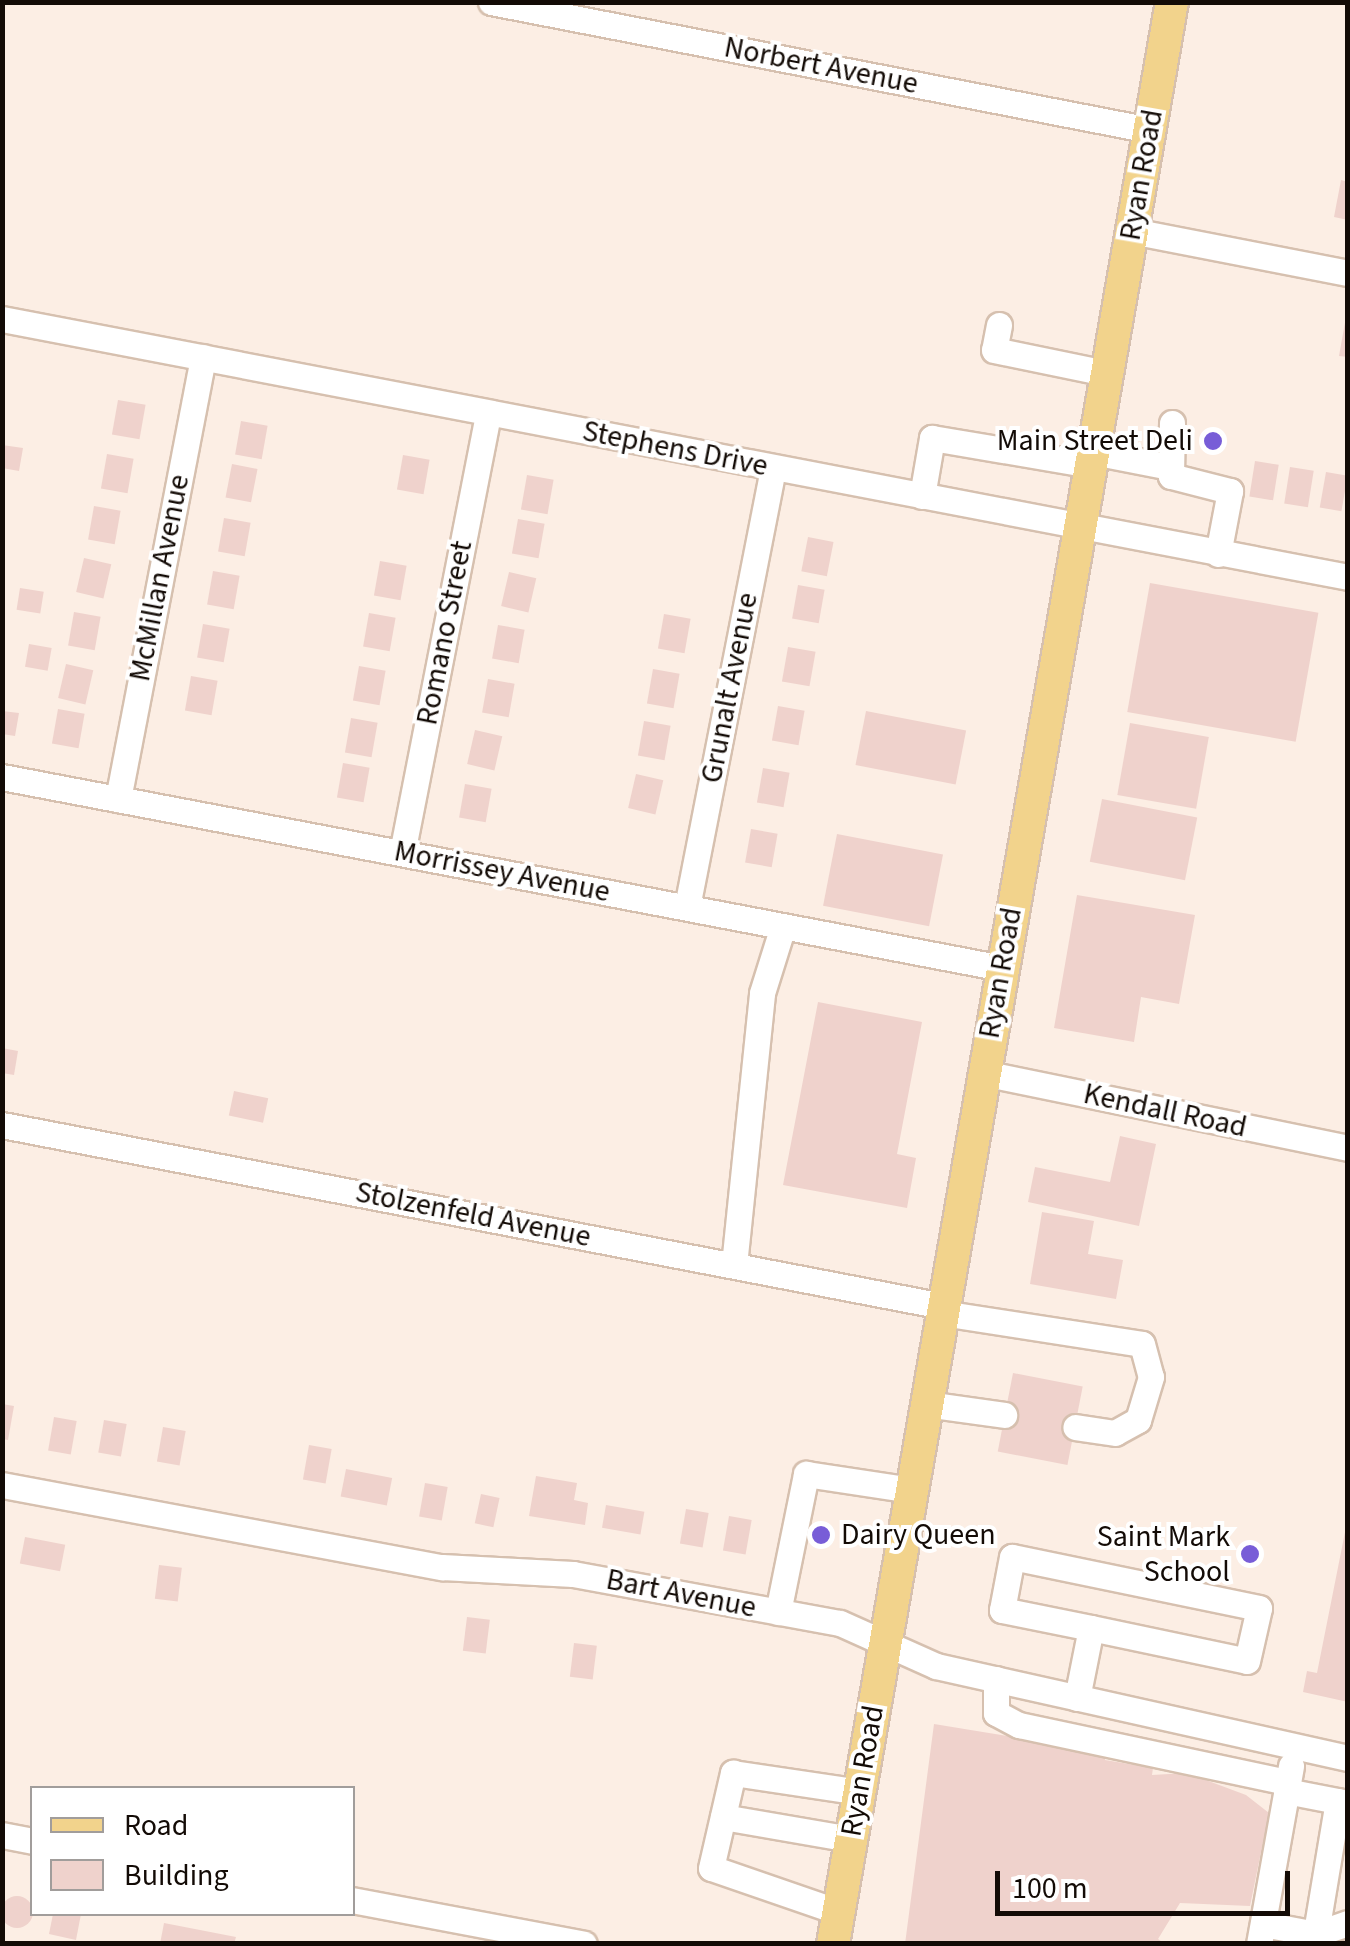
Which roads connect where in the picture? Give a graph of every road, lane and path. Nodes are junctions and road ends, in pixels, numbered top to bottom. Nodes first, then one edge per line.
1 (492, 2) edge
2 (1172, 2) edge
3 (1150, 130) junction
4 (1132, 231) junction
5 (1348, 273) edge
6 (2, 319) edge
7 (999, 324) dead end
8 (203, 357) junction
9 (1106, 373) junction
10 (488, 413) junction
11 (1172, 423) dead end
12 (1092, 459) junction
13 (1165, 466) junction
14 (773, 468) junction
15 (922, 496) junction
16 (1079, 527) junction
17 (1218, 554) junction
18 (1348, 576) edge
19 (2, 777) edge
20 (118, 799) junction
21 (402, 852) junction
22 (687, 907) junction
23 (783, 926) junction
24 (1002, 968) junction
25 (983, 1072) junction
26 (2, 1125) edge
27 (1348, 1148) edge
28 (734, 1266) junction
29 (942, 1309) junction
30 (926, 1404) junction
31 (1004, 1415) dead end
32 (1075, 1427) dead end
33 (2, 1484) edge
34 (912, 1490) junction
35 (778, 1612) junction
36 (1092, 1628) junction
37 (885, 1643) junction
38 (996, 1679) junction
39 (1077, 1698) junction
40 (1294, 1746) junction
41 (1348, 1758) edge
42 (1287, 1786) junction
43 (860, 1792) junction
44 (1343, 1802) edge
45 (723, 1817) junction
46 (2, 1835) edge
47 (851, 1839) junction
48 (30, 1841) edge
49 (355, 1901) edge
50 (1348, 1923) edge
51 (836, 1928) edge
52 (1261, 1934) edge
53 (1315, 1939) edge
54 (584, 1944) edge

1 - 3 street, Norbert Avenue
2 - 3 main road, Ryan Road
3 - 4 main road, Ryan Road
4 - 5 street
4 - 9 main road, Ryan Road
6 - 8 street, Stephens Drive
7 - 9 street
8 - 10 street, Stephens Drive
8 - 20 street, McMillan Avenue
9 - 12 main road, Ryan Road
10 - 14 street, Stephens Drive
10 - 21 street, Romano Street
11 - 13 street
12 - 13 street
12 - 15 street
12 - 16 main road, Ryan Road
13 - 17 street
14 - 15 street, Stephens Drive
14 - 22 street, Grunalt Avenue
15 - 16 street, Stephens Drive
16 - 17 street, Stephens Drive
16 - 24 main road, Ryan Road
17 - 18 street, Stephens Drive
19 - 20 street, Morrissey Avenue
20 - 21 street, Morrissey Avenue
21 - 22 street, Morrissey Avenue
22 - 23 street, Morrissey Avenue
23 - 24 street, Morrissey Avenue
23 - 28 street
24 - 25 main road, Ryan Road
25 - 27 street, Kendall Road
25 - 29 main road, Ryan Road
26 - 28 street, Stolzenfeld Avenue
28 - 29 street, Stolzenfeld Avenue
29 - 30 main road, Ryan Road
29 - 32 street, Stolzenfeld Avenue
30 - 31 street
30 - 34 main road, Ryan Road
33 - 35 street, Bart Avenue
34 - 35 street
34 - 37 main road, Ryan Road
35 - 37 street, Bart Avenue
36 - 36 street
36 - 39 street
37 - 38 street, Bart Avenue
37 - 43 main road, Ryan Road
38 - 39 street, Bart Avenue
38 - 42 street
39 - 40 street, Bart Avenue
40 - 41 street, Bart Avenue
40 - 42 street
42 - 44 street
42 - 52 street
43 - 45 street
43 - 47 main road, Ryan Road
44 - 53 street
45 - 47 street
45 - 51 street
46 - 48 street
47 - 51 main road, Ryan Road
49 - 54 street
50 - 53 street
52 - 53 street

